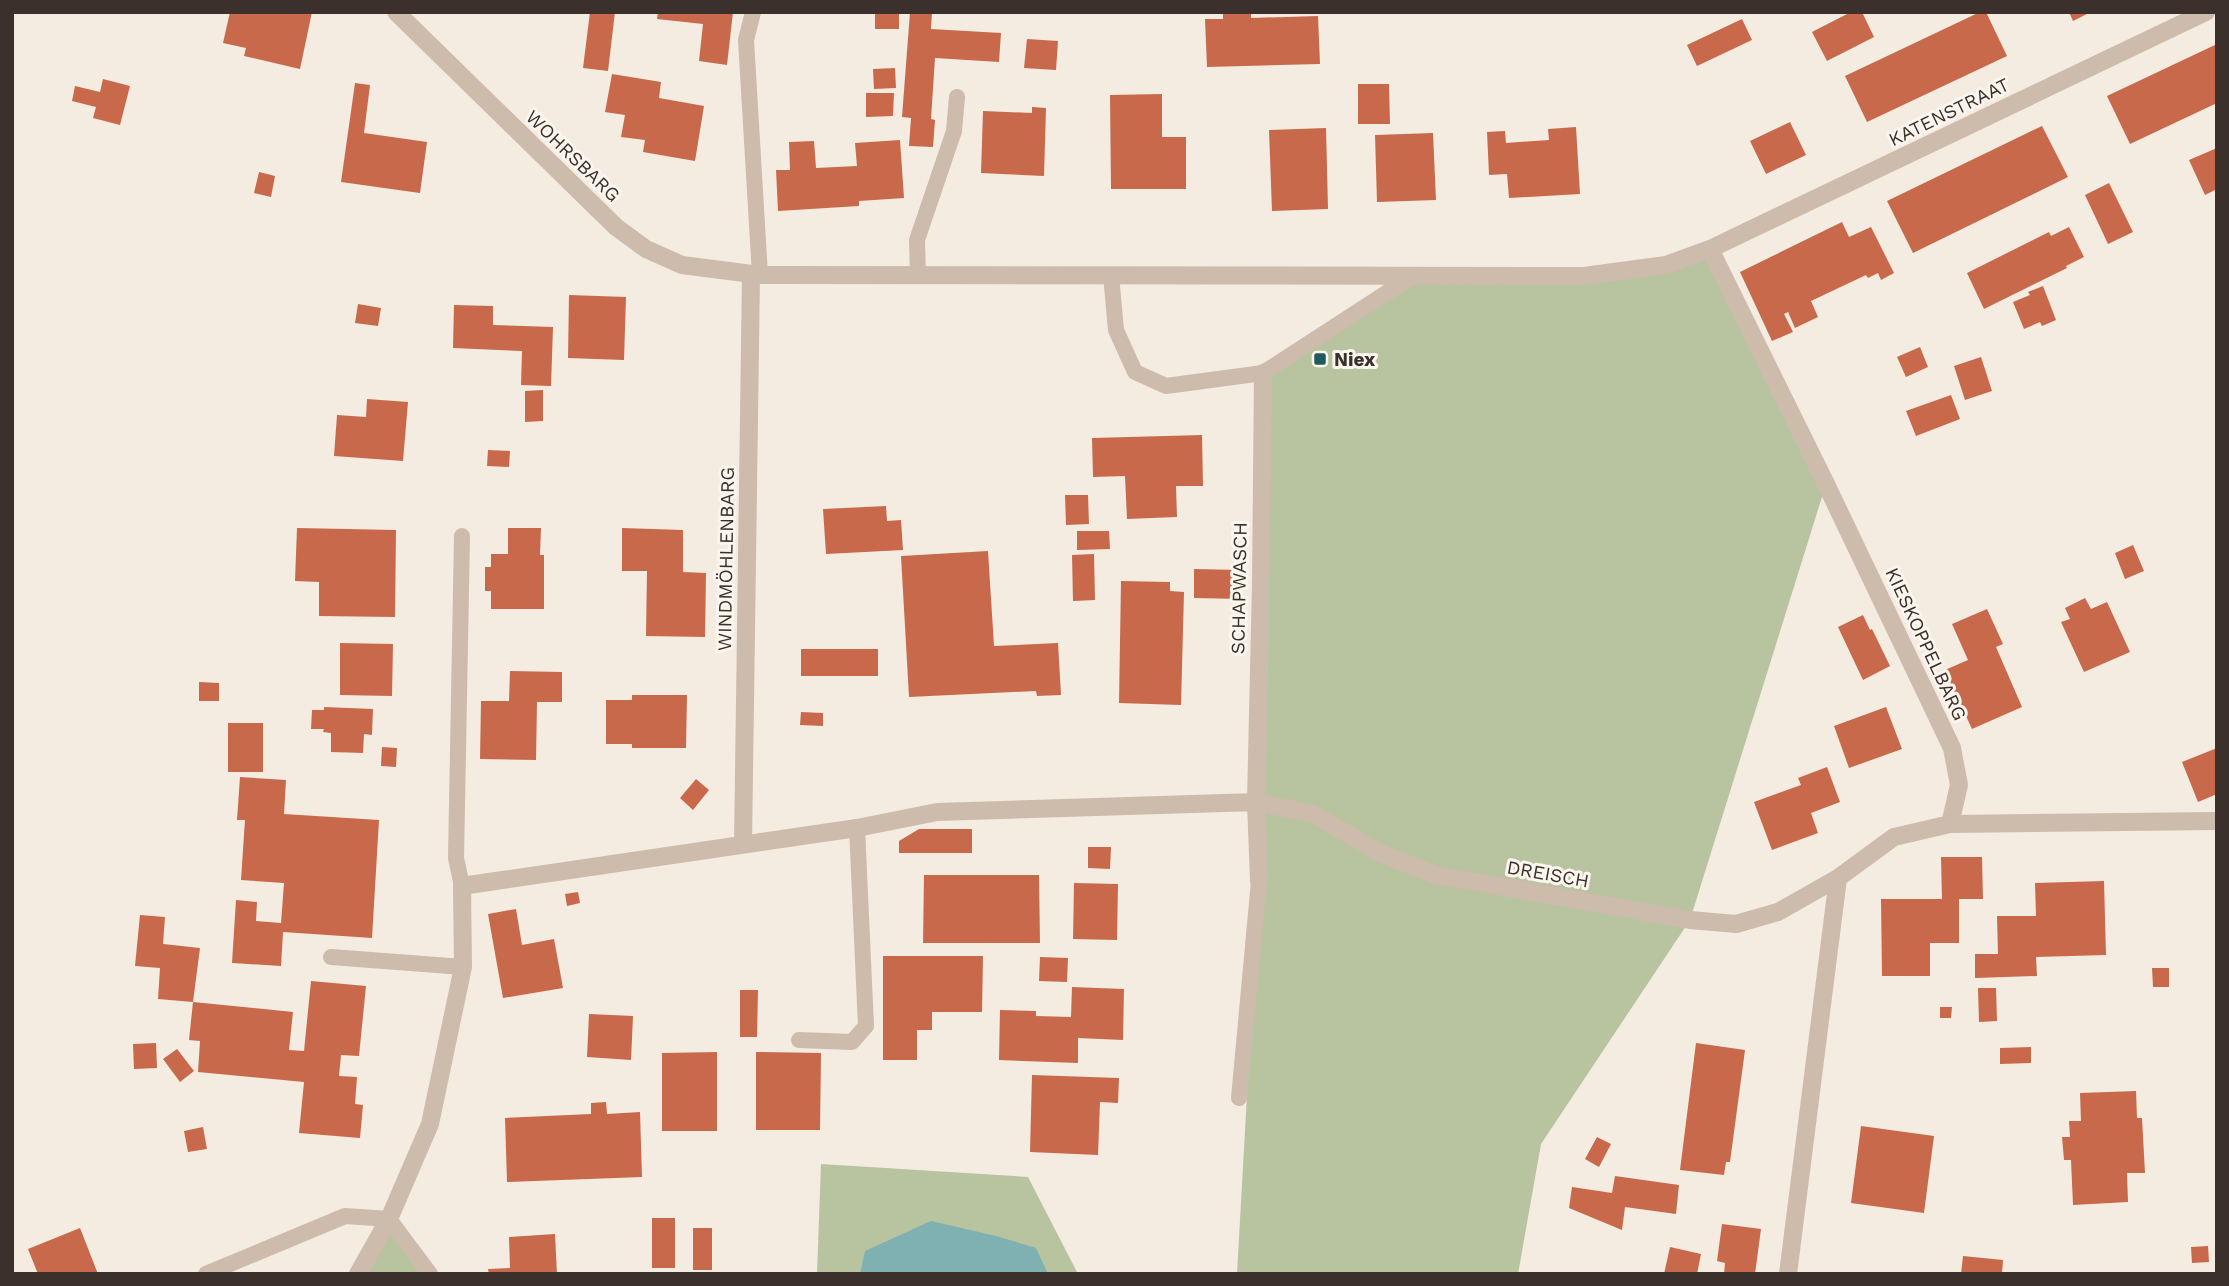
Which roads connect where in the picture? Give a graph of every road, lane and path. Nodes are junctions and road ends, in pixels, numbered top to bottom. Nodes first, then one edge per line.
1 (396, 12) edge
2 (753, 12) edge
3 (2206, 12) edge
4 (957, 97) dead end
5 (1710, 249) junction
6 (755, 275) junction
7 (918, 275) junction
8 (1111, 275) junction
9 (1412, 277) junction
10 (1263, 373) junction
11 (462, 536) dead end
12 (1256, 802) junction
13 (2217, 821) edge
14 (1950, 824) junction
15 (857, 828) junction
16 (743, 844) junction
17 (1838, 878) junction
18 (1259, 881) joint
19 (462, 886) junction
20 (331, 957) dead end
21 (463, 967) junction
22 (799, 1040) dead end
23 (1239, 1098) dead end
24 (389, 1219) junction
25 (206, 1274) edge
26 (358, 1274) edge
27 (430, 1274) edge
28 (1788, 1274) edge

1 - 6 street, WOHRSBARG
2 - 6 lane
3 - 5 street, KATENSTRAAT
4 - 7 lane
5 - 9 street
5 - 14 street, KIESKOPPELBARG
6 - 7 street
6 - 16 street, WINDMÖHLENBARG
7 - 8 street
8 - 9 street
8 - 10 lane
9 - 10 lane
10 - 12 street, SCHAPWASCH
11 - 19 lane
12 - 15 street
12 - 17 street, DREISCH
12 - 18 street, SCHAPWASCH
13 - 14 street
14 - 17 street, DREISCH
15 - 16 street
15 - 22 lane
16 - 19 street
17 - 28 street
18 - 23 lane
19 - 21 street
20 - 21 lane
21 - 24 street
24 - 25 lane
24 - 26 street
24 - 27 lane

